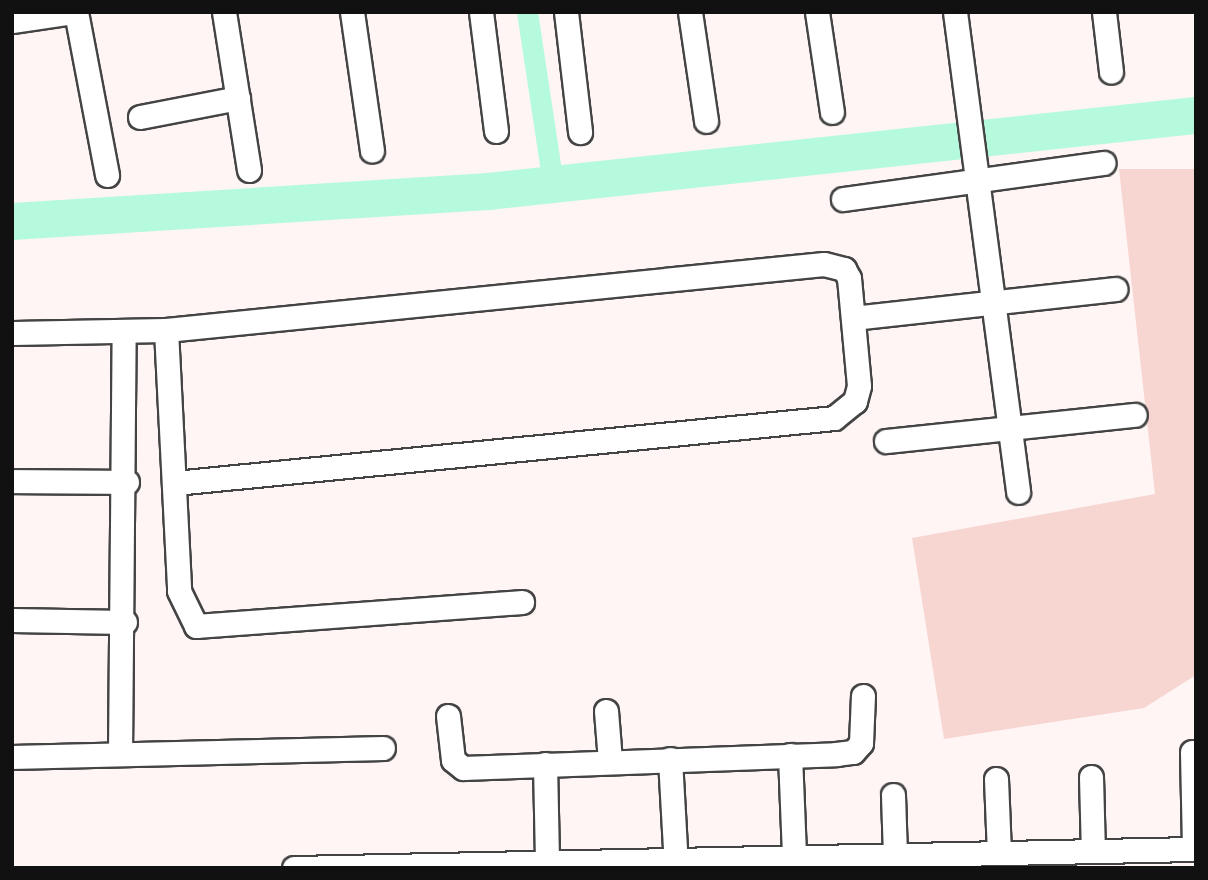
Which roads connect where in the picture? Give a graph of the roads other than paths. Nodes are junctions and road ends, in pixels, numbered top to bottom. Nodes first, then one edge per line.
1 (75, 12) edge
2 (224, 12) edge
3 (352, 12) edge
4 (481, 12) edge
5 (566, 12) edge
6 (690, 12) edge
7 (817, 12) edge
8 (955, 12) edge
9 (1104, 12) edge
10 (12, 20) edge
11 (1111, 72) dead end
12 (238, 99) junction
13 (832, 112) dead end
14 (140, 117) dead end
15 (706, 121) dead end
16 (496, 131) dead end
17 (580, 132) dead end
18 (372, 151) dead end
19 (1104, 163) dead end
20 (973, 169) junction
21 (249, 170) dead end
22 (107, 175) dead end
23 (843, 199) dead end
24 (1115, 289) dead end
25 (992, 303) junction
26 (862, 317) dead end
27 (166, 330) junction
28 (124, 331) junction
29 (12, 333) edge
30 (1135, 415) dead end
31 (1009, 428) junction
32 (886, 441) dead end
33 (12, 481) edge
34 (127, 482) junction
35 (175, 483) junction
36 (1018, 492) dead end
37 (522, 602) dead end
38 (12, 620) edge
39 (125, 622) junction
40 (863, 696) dead end
41 (606, 710) dead end
42 (448, 716) dead end
43 (383, 748) dead end
44 (1192, 752) dead end
45 (120, 754) junction
46 (790, 755) junction
47 (12, 757) edge
48 (670, 758) junction
49 (610, 761) junction
50 (545, 764) junction
51 (1091, 778) dead end
52 (996, 779) dead end
53 (892, 795) dead end
54 (1195, 849) edge
55 (999, 853) junction
56 (895, 855) junction
57 (794, 856) junction
58 (1103, 857) edge
59 (962, 861) edge
60 (547, 862) junction
61 (817, 862) edge
62 (676, 863) edge
63 (294, 868) edge

1 - 10 street
1 - 22 street
2 - 12 street
3 - 18 street
4 - 16 street
5 - 17 street
6 - 15 street
7 - 13 street
8 - 20 street
9 - 11 street
12 - 14 street
12 - 21 street
19 - 20 street
20 - 23 street
20 - 25 street
24 - 25 street
25 - 26 street
25 - 31 street
27 - 28 street
27 - 35 street
27 - 35 street
28 - 29 street
28 - 34 street
30 - 31 street
31 - 32 street
31 - 36 street
33 - 34 street
34 - 39 street
35 - 37 street
38 - 39 street
39 - 45 street
40 - 46 street
41 - 49 street
42 - 50 street
43 - 45 street
44 - 54 street
45 - 47 street
46 - 48 street
46 - 57 street
48 - 49 street
48 - 62 street
49 - 50 street
50 - 60 street
51 - 58 street
52 - 55 street
53 - 56 street
54 - 58 street
55 - 58 street
55 - 59 street
56 - 59 street
56 - 61 street
57 - 61 street
57 - 62 street
60 - 62 street
60 - 63 street

